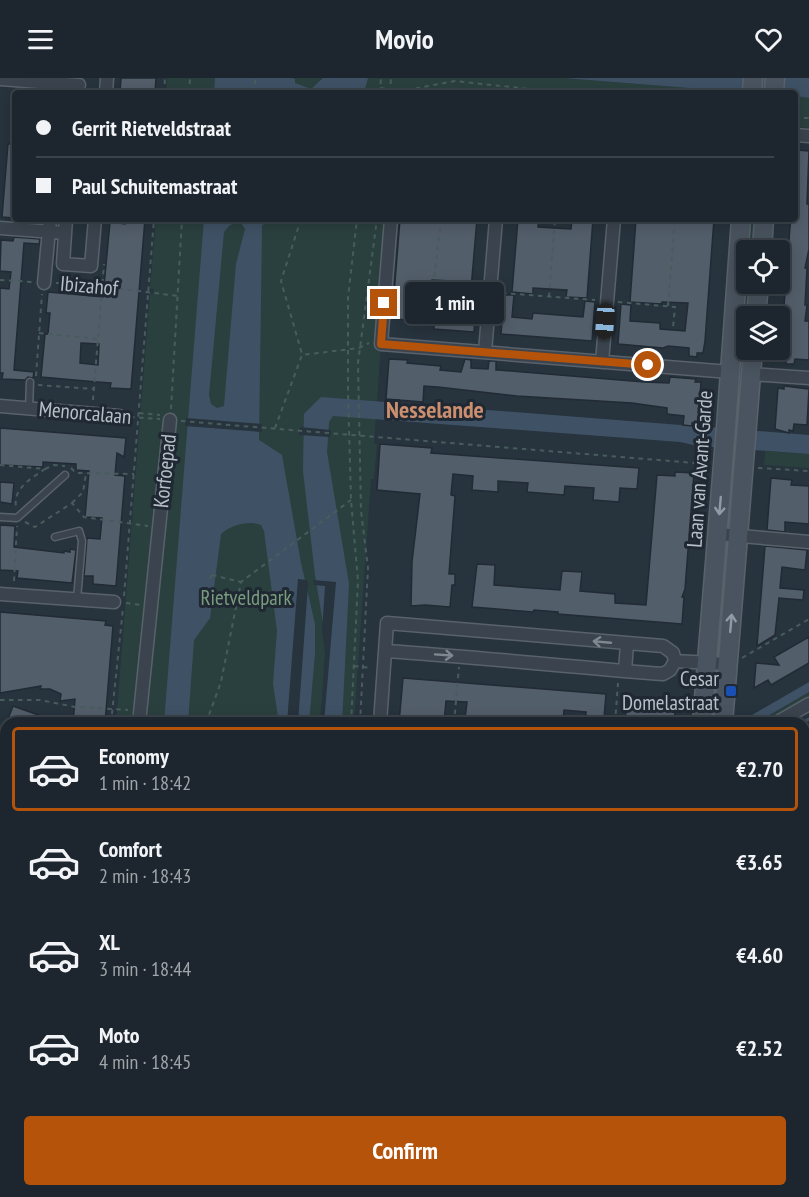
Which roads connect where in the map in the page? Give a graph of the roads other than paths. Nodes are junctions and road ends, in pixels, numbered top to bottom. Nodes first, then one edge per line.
1 (0, 79) edge
2 (60, 85) edge
3 (79, 85) edge
4 (50, 222) edge
5 (66, 222) edge
6 (95, 222) edge
7 (391, 222) edge
8 (496, 222) edge
9 (614, 222) edge
10 (741, 222) edge
11 (764, 222) edge
12 (0, 228) edge
13 (49, 232) junction
14 (65, 233) junction
15 (763, 240) edge
16 (44, 282) road end
17 (485, 352) junction
18 (752, 360) edge
19 (602, 362) junction
20 (730, 372) junction
21 (751, 374) junction
22 (809, 378) edge
23 (30, 382) dead end
24 (0, 406) edge
25 (28, 408) junction
26 (119, 416) road end
27 (170, 418) road end
28 (65, 475) dead end
29 (0, 517) edge
30 (718, 534) junction
31 (739, 536) junction
32 (55, 537) dead end
33 (809, 542) edge
34 (0, 594) edge
35 (77, 600) junction
36 (119, 603) road end
37 (627, 644) junction
38 (386, 651) junction
39 (735, 661) junction
40 (675, 662) junction
41 (707, 663) junction
42 (622, 671) junction
43 (809, 704) edge
44 (139, 717) edge
45 (380, 717) edge
46 (702, 717) edge
47 (724, 717) edge
48 (786, 717) edge

1 - 2 street
2 - 3 street
4 - 13 street, Ibizahof
5 - 14 street, Ibizahof
6 - 14 street, Ibizahof
7 - 17 street
8 - 17 street
9 - 19 street
10 - 20 street, Laan van Avant-Garde
11 - 15 street
12 - 13 street
13 - 14 street
13 - 16 street, Ibizahof
17 - 19 street
18 - 21 street, Laan van Avant-Garde
19 - 20 street
20 - 21 street
20 -> 30 street, Laan van Avant-Garde
21 - 22 street
21 - 31 street, Laan van Avant-Garde
23 - 25 lane
24 - 25 street, Menorcalaan
25 - 26 street, Menorcalaan
27 - 44 street, Korfoepad
28 - 29 lane
30 - 31 street
30 - 41 street, Laan van Avant-Garde
31 - 33 street
39 -> 31 street, Laan van Avant-Garde
32 - 35 lane
34 - 35 street
35 - 36 street
37 -> 38 street
37 - 40 street
37 - 42 street
38 -> 42 street
38 - 45 street
39 - 41 street
39 - 47 street, Laan van Avant-Garde
40 - 41 street
40 - 42 street
41 - 46 street, Laan van Avant-Garde
43 - 48 street

